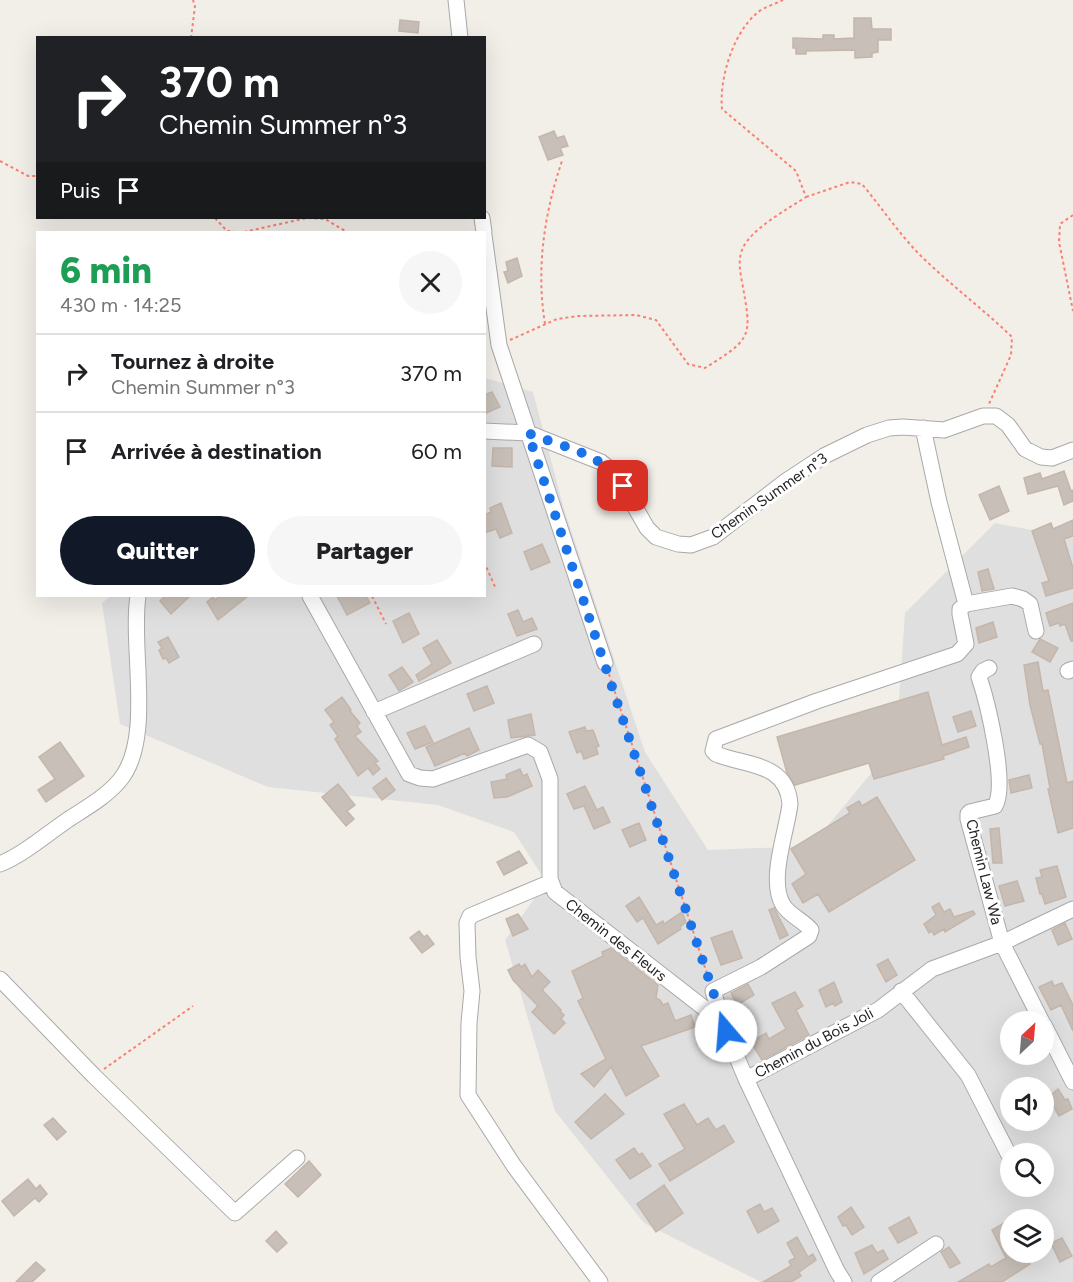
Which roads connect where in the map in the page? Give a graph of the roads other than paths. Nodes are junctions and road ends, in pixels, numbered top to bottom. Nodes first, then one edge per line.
1 (456, 0) edge
2 (460, 36) edge
3 (486, 249) edge
4 (922, 428) junction
5 (486, 431) edge
6 (528, 433) junction
7 (1073, 450) edge
8 (138, 597) edge
9 (311, 597) edge
10 (966, 604) junction
11 (1036, 631) dead end
12 (534, 644) dead end
13 (605, 663) road end
14 (989, 668) dead end
15 (374, 712) junction
16 (0, 864) edge
17 (551, 882) junction
18 (1073, 909) edge
19 (1002, 943) junction
20 (0, 979) edge
21 (901, 991) junction
22 (1037, 1011) edge
23 (726, 1031) junction
24 (1054, 1045) edge
25 (746, 1078) junction
26 (1073, 1082) edge
27 (1003, 1143) edge
28 (297, 1158) dead end
29 (936, 1244) dead end
30 (600, 1282) edge
31 (844, 1282) edge
32 (879, 1282) edge

1 - 2 street
3 - 6 street
4 - 6 street, Chemin Summer n°3
4 - 7 street, Chemin Summer n°3
4 - 10 street
5 - 6 street, Chemin Summer n°3
6 - 13 street
8 - 16 street
9 - 15 street
10 - 11 street
10 - 23 street
12 - 15 street
14 - 19 street, Chemin Law Wa
15 - 17 street
17 - 23 street, Chemin des Fleurs
17 - 30 street
18 - 19 street, Chemin du Bois Joli
19 - 21 street, Chemin du Bois Joli
19 - 22 street, Chemin Law Wa
20 - 28 street
21 - 25 street, Chemin du Bois Joli
21 - 27 street
23 - 25 street, Chemin des Fleurs
24 - 26 street, Chemin Law Wa
25 - 31 street, Chemin des Fleurs
29 - 32 street

